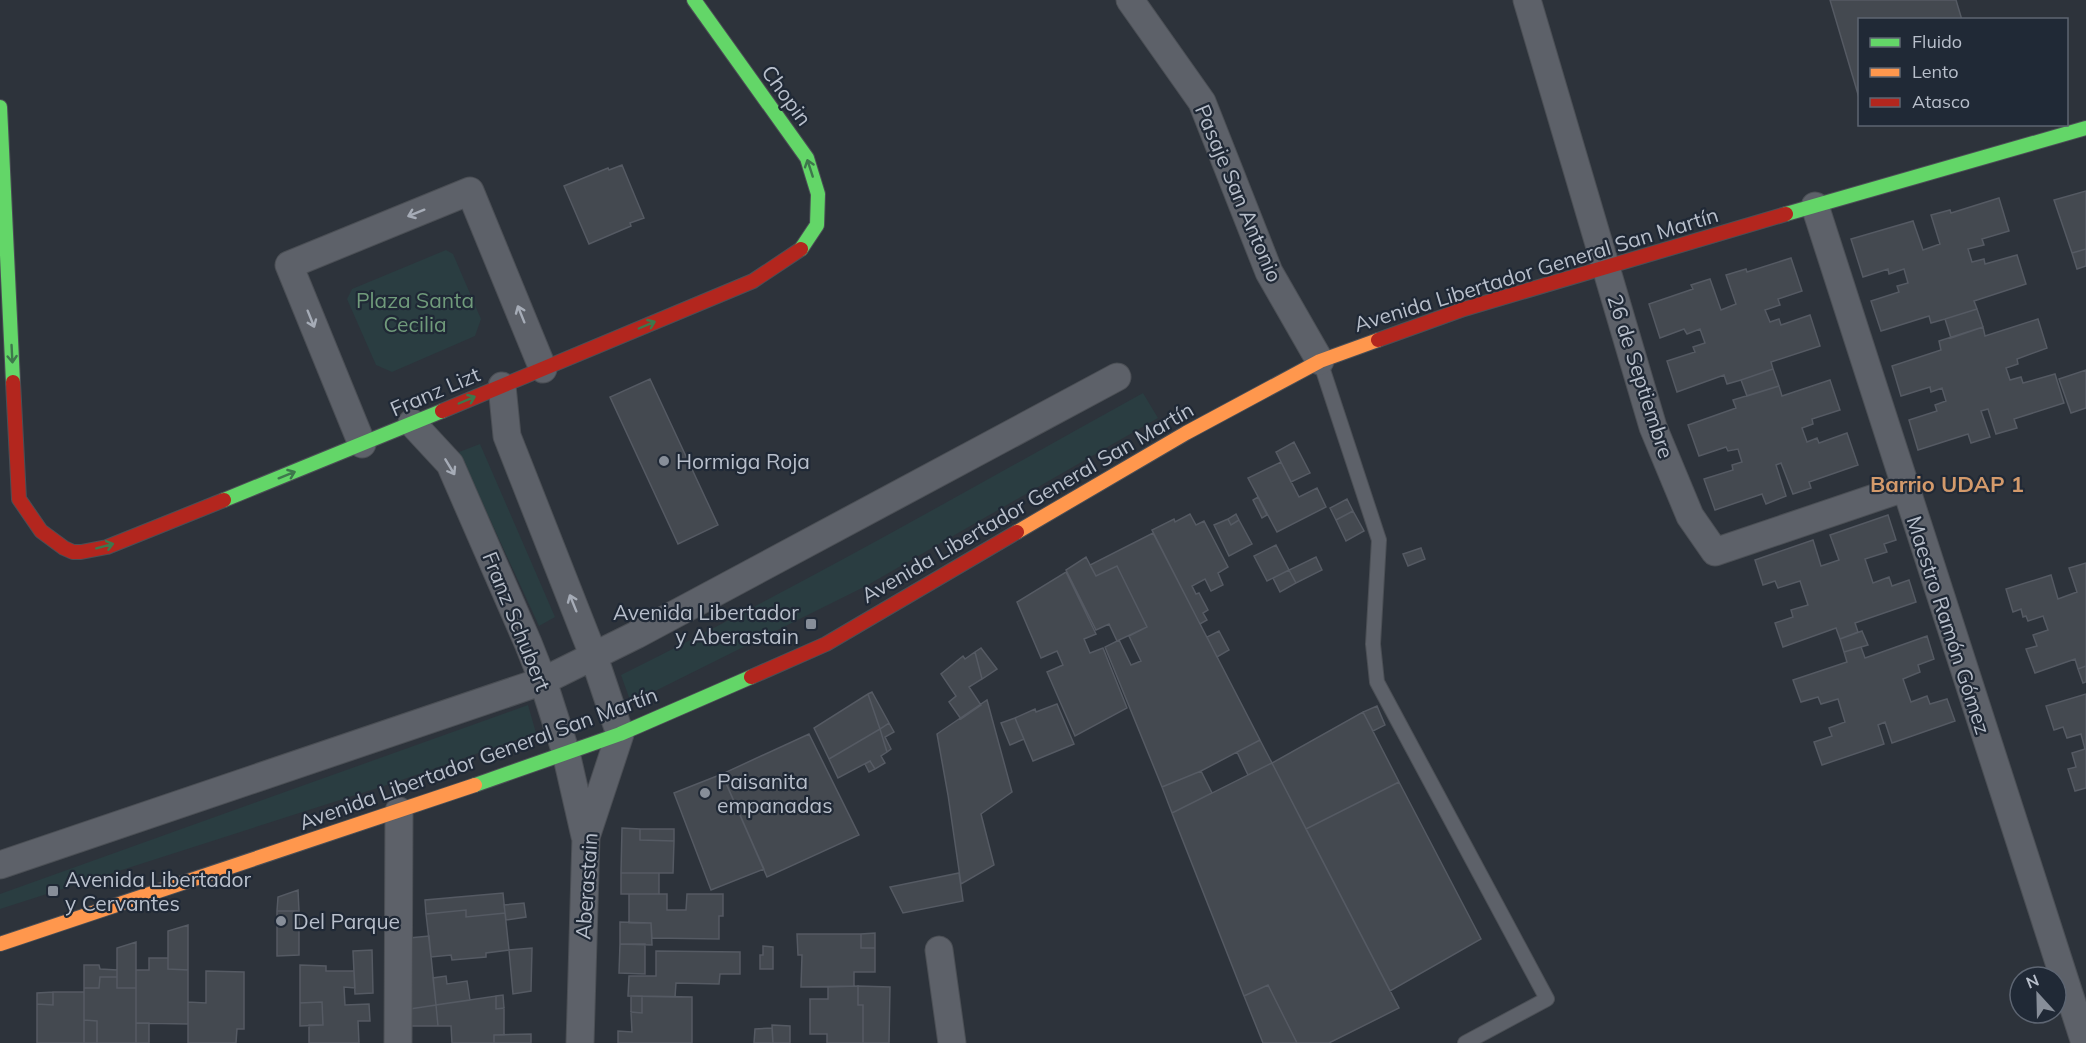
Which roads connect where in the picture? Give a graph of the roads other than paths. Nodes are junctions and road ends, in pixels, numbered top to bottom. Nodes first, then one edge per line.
1 (694, 0) edge
2 (1130, 0) edge
3 (1527, 0) edge
4 (0, 107) edge
5 (2086, 128) edge
6 (1815, 206) junction
7 (818, 225) joint
8 (1606, 266) junction
9 (1320, 361) junction
10 (543, 369) junction
11 (1117, 377) dead end
12 (502, 386) junction
13 (412, 423) junction
14 (362, 444) junction
15 (1905, 488) junction
16 (594, 657) junction
17 (543, 681) junction
18 (620, 734) junction
19 (566, 753) junction
20 (399, 811) junction
21 (586, 837) junction
22 (0, 865) edge
23 (0, 944) edge
24 (939, 950) dead end
25 (398, 1043) edge
26 (580, 1043) edge
27 (952, 1043) edge
28 (1465, 1043) edge
29 (2085, 1043) edge

7 -> 1 main road, Chopin
2 - 9 street, Pasaje San Antonio
3 - 8 street, 26 de Septiembre
4 -> 14 main road, Franz Lizt
5 - 6 main road, Avenida Libertador General San Martín
6 - 8 main road, Avenida Libertador General San Martín
6 - 15 street, Maestro Ramón Gómez
10 -> 7 main road, Franz Lizt
8 - 9 main road, Avenida Libertador General San Martín
8 - 15 street, 26 de Septiembre
9 - 18 main road, Avenida Libertador General San Martín
9 - 28 lane
10 - 12 main road, Franz Lizt
10 -> 14 street
11 - 16 street
13 -> 12 main road, Franz Lizt
16 -> 12 street
13 - 14 main road, Franz Lizt
13 -> 17 street, Franz Schubert
15 - 29 street, Maestro Ramón Gómez
16 - 17 street
16 - 18 street
17 - 19 street, Franz Schubert
17 - 22 street
18 - 19 main road, Avenida Libertador General San Martín
18 - 21 street, Aberastain
19 - 20 main road, Avenida Libertador General San Martín
19 - 21 street, Franz Schubert
20 - 23 main road, Avenida Libertador General San Martín
20 - 25 street
21 - 26 street, Aberastain
24 - 27 street

